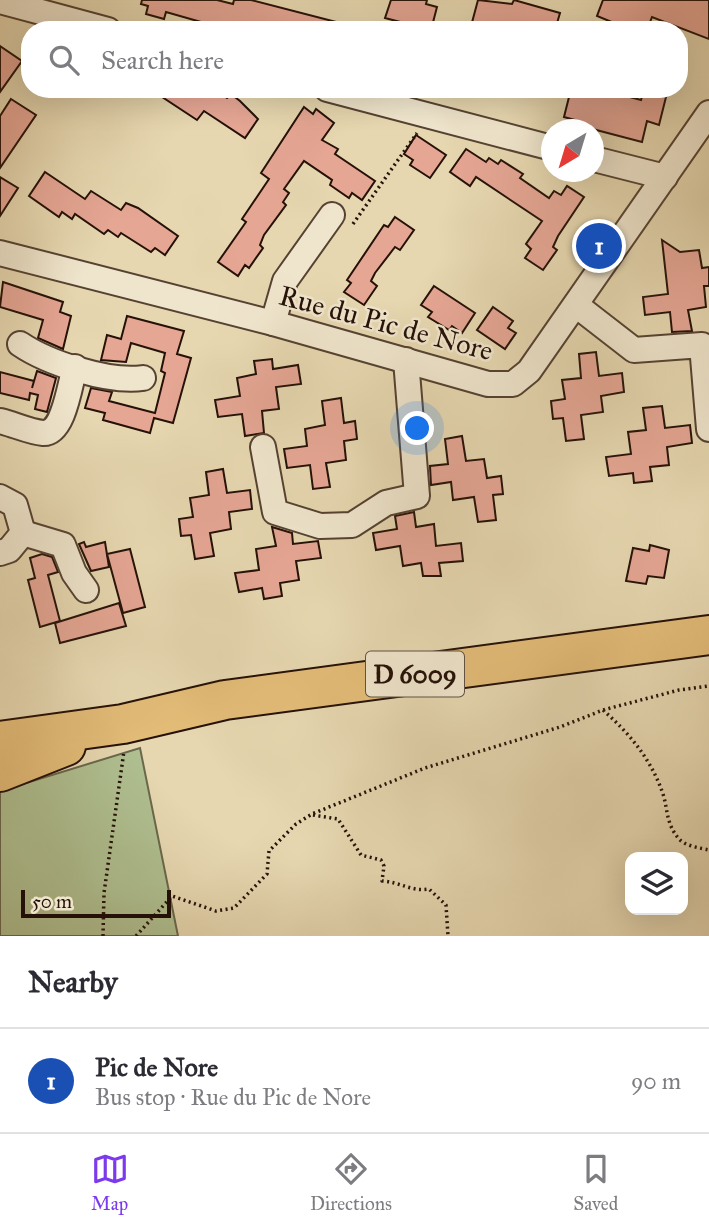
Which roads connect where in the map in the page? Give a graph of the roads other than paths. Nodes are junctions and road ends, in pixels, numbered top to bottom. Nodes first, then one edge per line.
1 (0, 1) edge
2 (74, 21) edge
3 (359, 98) edge
4 (709, 113) edge
5 (541, 145) edge
6 (604, 162) edge
7 (665, 177) junction
8 (332, 215) road end
9 (0, 253) edge
10 (576, 305) junction
11 (272, 323) junction
12 (20, 344) dead end
13 (405, 359) junction
14 (75, 366) junction
15 (143, 378) dead end
16 (0, 421) edge
17 (709, 429) edge
18 (264, 447) dead end
19 (0, 497) edge
20 (23, 533) junction
21 (0, 553) edge
22 (86, 590) dead end
23 (709, 635) edge
24 (123, 724) junction
25 (0, 741) edge
26 (0, 772) edge

1 - 2 street
3 - 5 street
4 - 7 street, Rue du Pic de Nore
6 - 7 street
7 - 10 street, Rue du Pic de Nore
8 - 11 street
9 - 11 street, Rue du Pic de Nore
10 - 13 street, Rue du Pic de Nore
10 - 17 street
11 - 13 street, Rue du Pic de Nore
12 - 14 street
13 - 18 street
14 - 15 street
14 - 16 street
19 - 20 street
20 - 21 street
20 - 22 street
23 - 24 main road, D 6009
24 - 25 main road, D 6009
24 - 26 main road, D 6009

